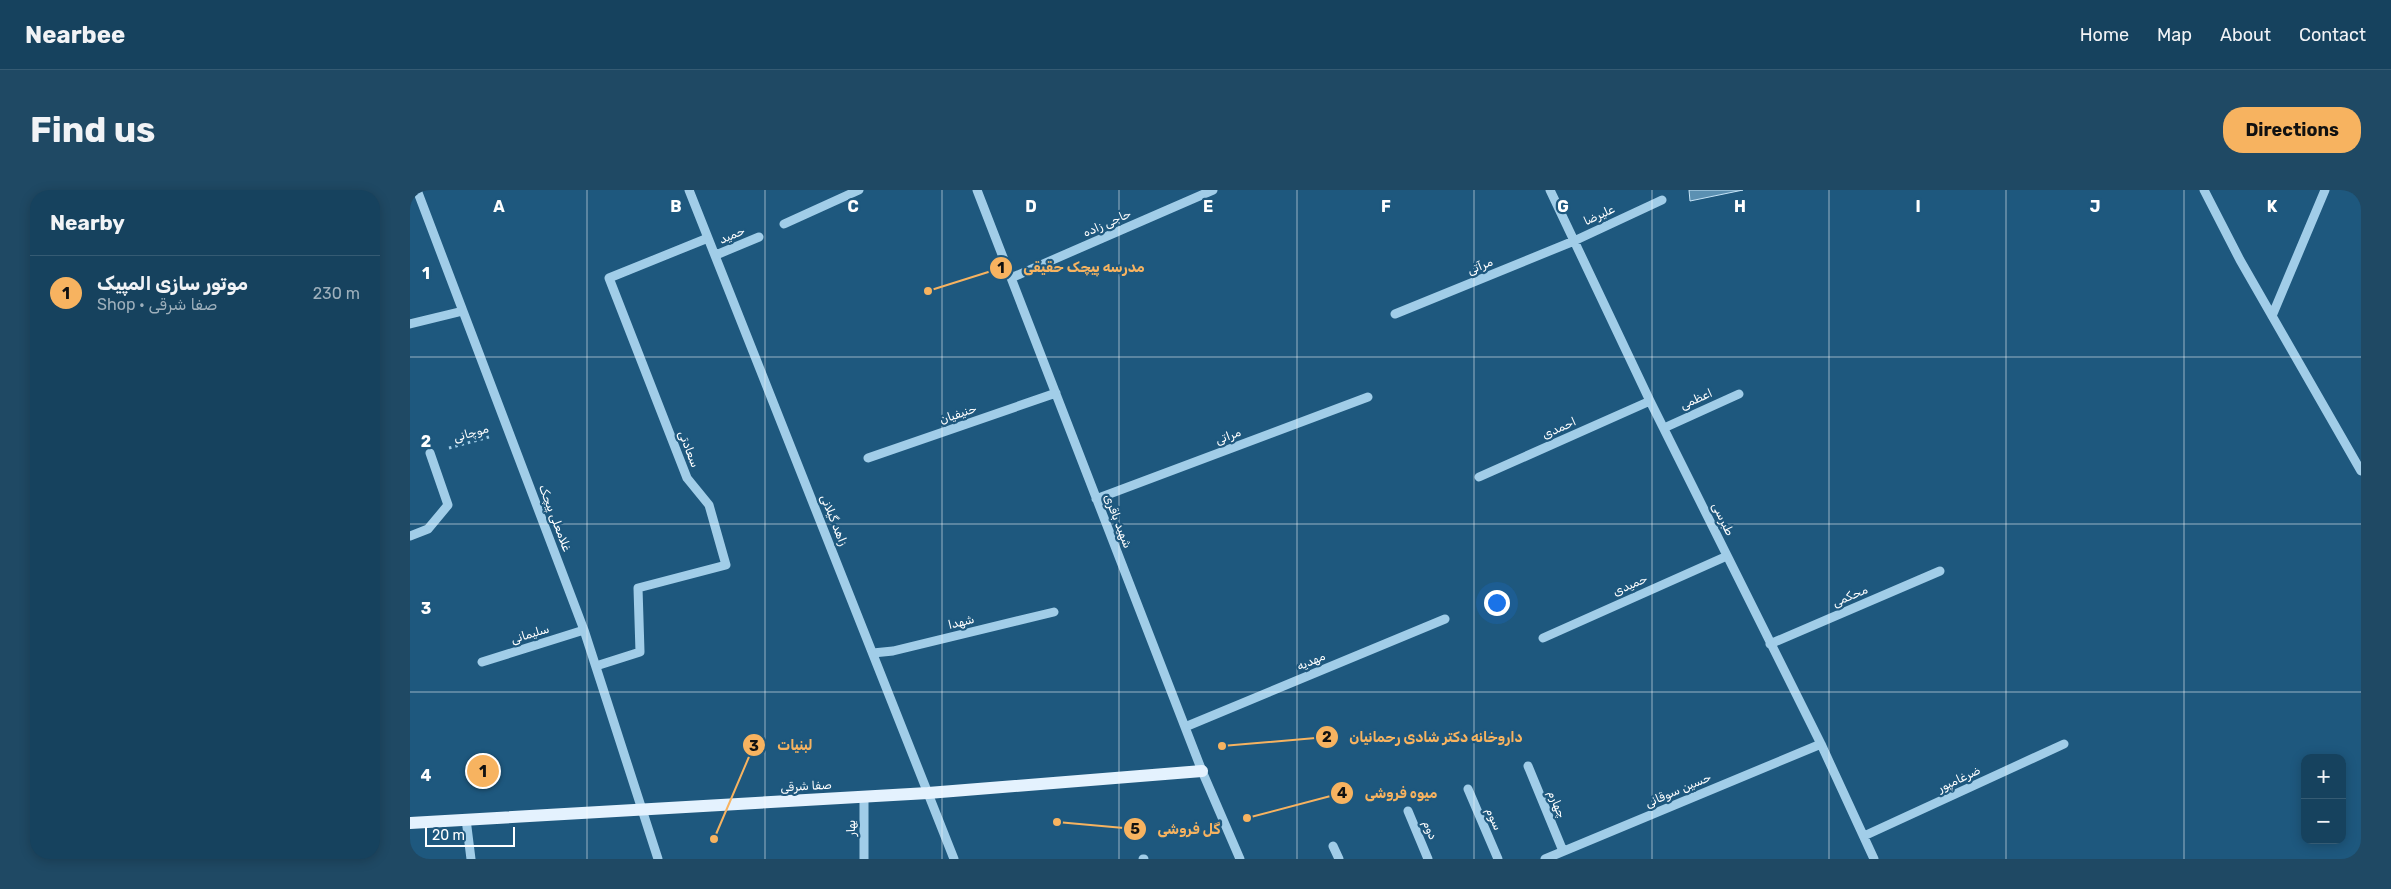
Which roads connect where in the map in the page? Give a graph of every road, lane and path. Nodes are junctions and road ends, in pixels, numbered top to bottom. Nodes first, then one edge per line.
1 (417, 190) edge
2 (690, 190) edge
3 (859, 190) edge
4 (977, 190) edge
5 (1213, 190) edge
6 (1550, 190) edge
7 (2204, 190) edge
8 (2325, 190) edge
9 (847, 193) edge
10 (1662, 200) dead end
11 (784, 224) dead end
12 (759, 237) dead end
13 (708, 238) junction
14 (1574, 241) junction
15 (716, 256) junction
16 (1011, 278) junction
17 (463, 311) junction
18 (1395, 314) dead end
19 (2272, 316) junction
20 (410, 324) edge
21 (1056, 393) junction
22 (1739, 394) dead end
23 (1368, 397) dead end
24 (1650, 401) junction
25 (1664, 428) junction
26 (509, 432) junction
27 (430, 454) joint
28 (868, 458) dead end
29 (2361, 471) edge
30 (1479, 477) dead end
31 (1096, 499) junction
32 (410, 536) edge
33 (1727, 556) junction
34 (1940, 571) dead end
35 (1054, 612) dead end
36 (1445, 619) dead end
37 (584, 630) junction
38 (1543, 638) dead end
39 (1770, 644) junction
40 (873, 653) junction
41 (482, 662) dead end
42 (596, 666) junction
43 (1186, 727) junction
44 (1821, 744) junction
45 (2064, 744) dead end
46 (1528, 766) dead end
47 (1202, 770) junction
48 (1468, 788) dead end
49 (928, 793) junction
50 (864, 796) junction
51 (640, 808) junction
52 (1408, 811) dead end
53 (466, 819) junction
54 (410, 823) edge
55 (1864, 836) junction
56 (1333, 846) dead end
57 (1563, 851) junction
58 (471, 859) edge
59 (658, 859) edge
60 (864, 859) edge
61 (954, 859) edge
62 (1240, 859) edge
63 (1339, 859) edge
64 (1428, 859) edge
65 (1498, 859) edge
66 (1545, 859) edge
67 (1874, 859) edge

1 - 17 street, غلامعلی پیچک
2 - 13 street, زاهد گیلانی
3 - 9 street
4 - 16 street, شهید باقری
5 - 16 street, حاجی زاده
6 - 14 street, طبرسی
7 - 19 street
8 - 19 street
9 - 11 street
10 - 14 street, علیرضا
12 - 15 street, حمید
13 - 15 street, زاهد گیلانی
13 - 42 street, سعادتی
14 - 18 street, مرآتی
14 - 24 street, طبرسی
15 - 40 street, زاهد گیلانی
16 - 21 street, شهید باقری
17 - 20 street
17 - 26 street, غلامعلی پیچک
19 - 29 street
21 - 28 street, حنیفیان
21 - 31 street, شهید باقری
22 - 25 street, اعظمی
23 - 31 street, مراتی
24 - 25 street, طبرسی
24 - 30 street, احمدی
25 - 33 street, طبرسی
26 - 27 path, موچانی
26 - 37 street, غلامعلی پیچک
27 - 32 street
31 - 43 street, شهید باقری
33 - 38 street, حمیدی
33 - 39 street, طبرسی
34 - 39 street, محکمی
35 - 40 street, شهدا
36 - 43 street, مهدیه
37 - 41 street, سلیمانی
37 - 42 street, غلامعلی پیچک
39 - 44 street, طبرسی
40 - 49 street, زاهد گیلانی
42 - 51 street, غلامعلی پیچک
43 - 47 street, شهید باقری
44 - 55 street, طبرسی
44 - 57 street, حسین سوقانی
45 - 55 street, ضرغامپور
46 - 57 street, چهارم
47 - 49 main road, صفا شرقی
47 - 62 street, شهید باقری
48 - 65 street, سوم
49 - 50 main road, صفا شرقی
49 - 61 street, زاهد گیلانی
50 - 51 main road, صفا شرقی
50 - 60 street, بهار
51 - 53 main road, صفا شرقی
51 - 59 street, غلامعلی پیچک
52 - 64 street, دوم
53 - 54 main road, صفا شرقی
53 - 58 street
55 - 67 street, طبرسی
56 - 63 street
57 - 66 street, حسین سوقانی

